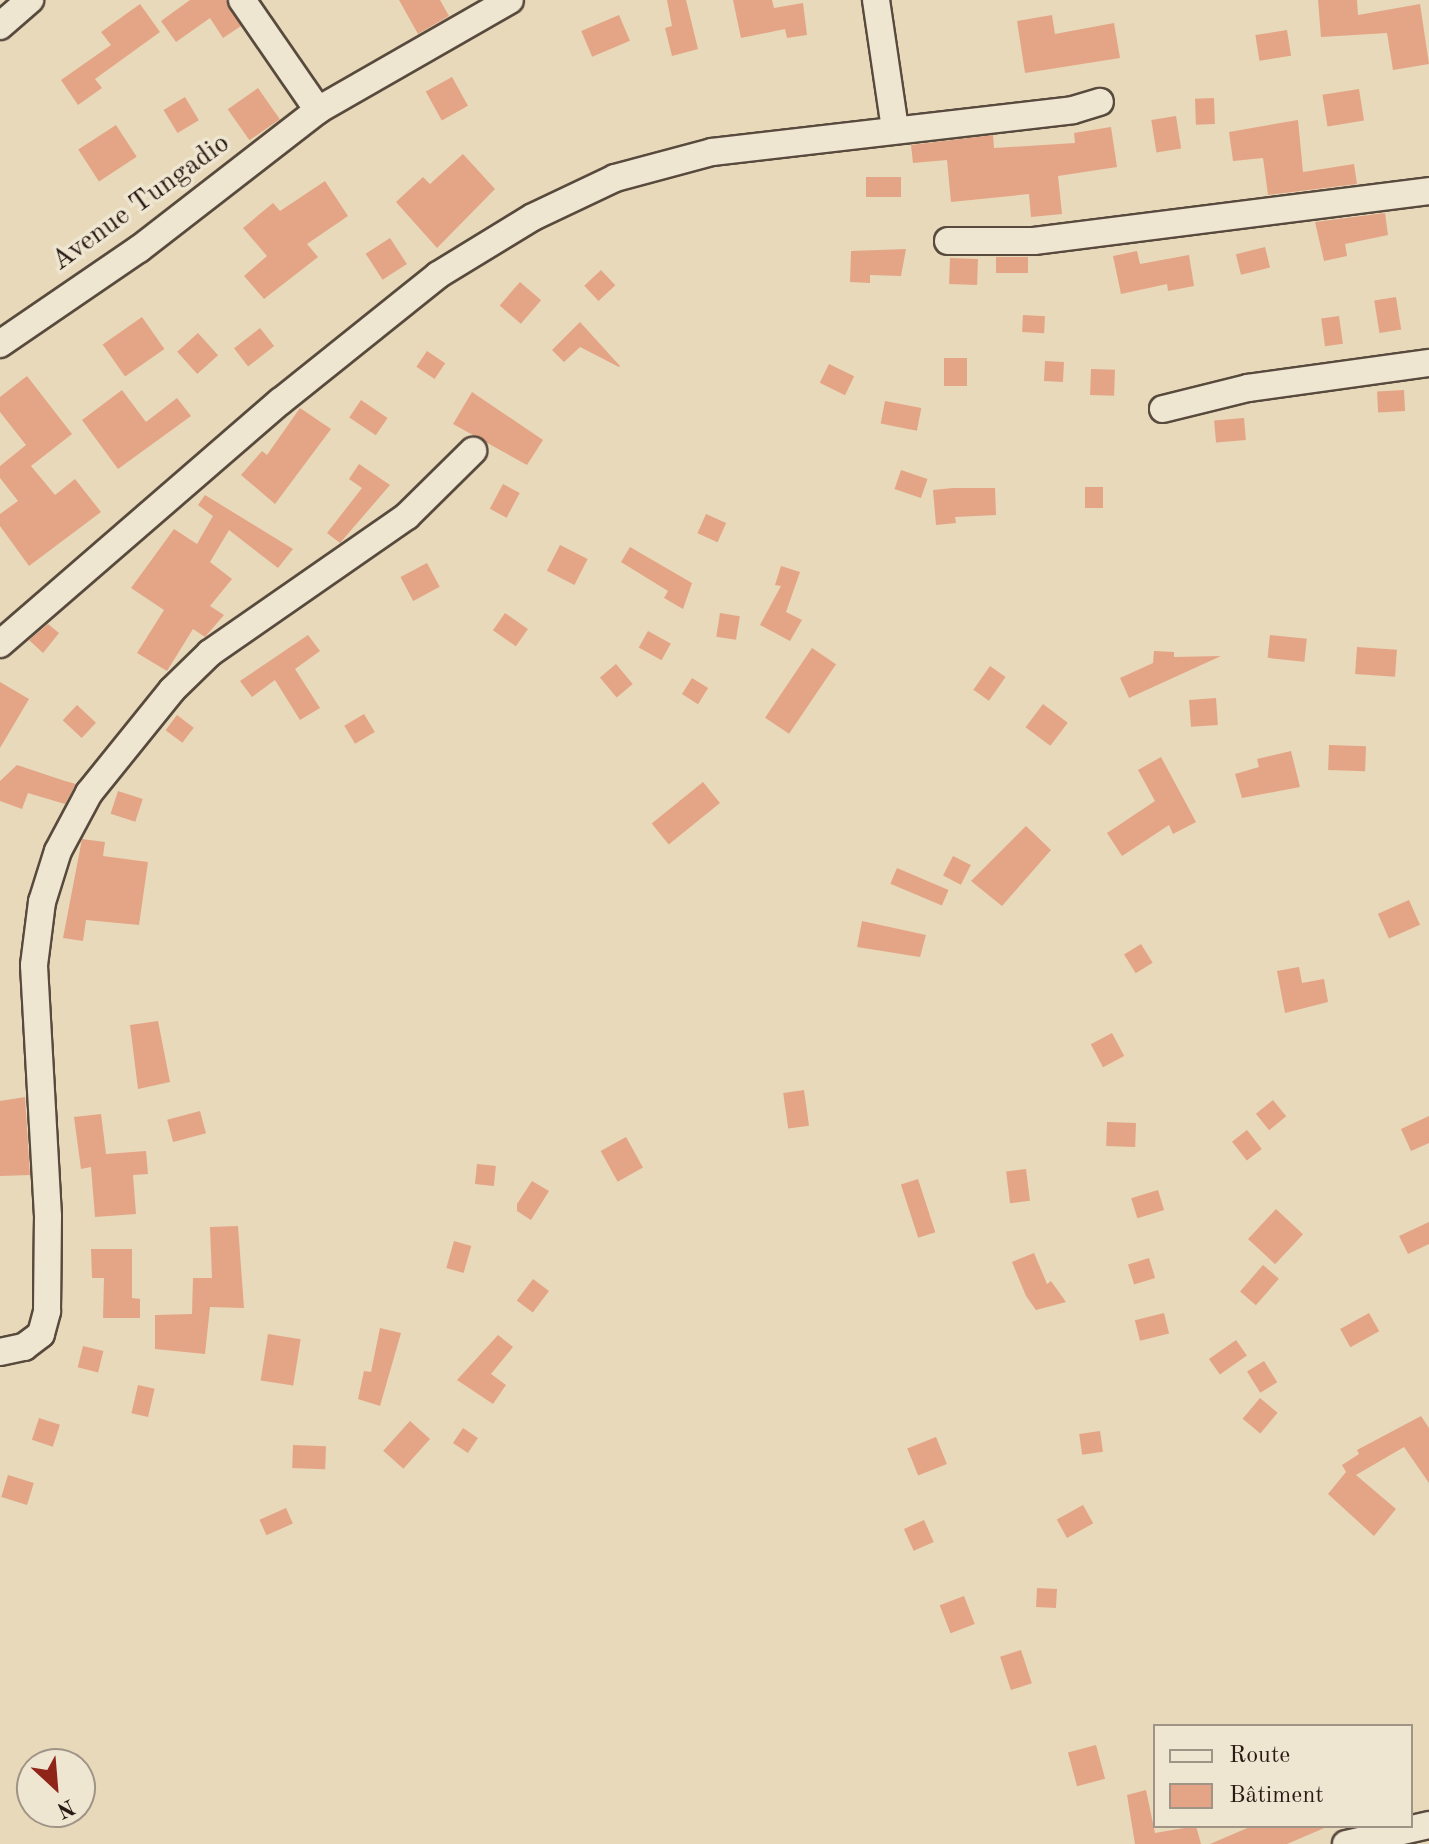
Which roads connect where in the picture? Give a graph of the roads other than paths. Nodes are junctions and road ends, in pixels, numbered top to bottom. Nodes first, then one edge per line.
1 (30, 0) edge
2 (242, 0) edge
3 (510, 0) edge
4 (876, 0) edge
5 (0, 26) edge
6 (1100, 102) dead end
7 (318, 110) junction
8 (895, 128) junction
9 (1429, 191) edge
10 (948, 241) dead end
11 (0, 344) edge
12 (1429, 363) edge
13 (1163, 409) dead end
14 (473, 451) dead end
15 (0, 644) edge
16 (0, 1352) edge
17 (1429, 1825) edge
18 (1346, 1844) edge

1 - 5 street
2 - 7 street
3 - 7 street, Avenue Tungadio
4 - 8 street
6 - 8 street
7 - 11 street, Avenue Tungadio
8 - 15 street
9 - 10 street
12 - 13 street
14 - 16 street
17 - 18 street

